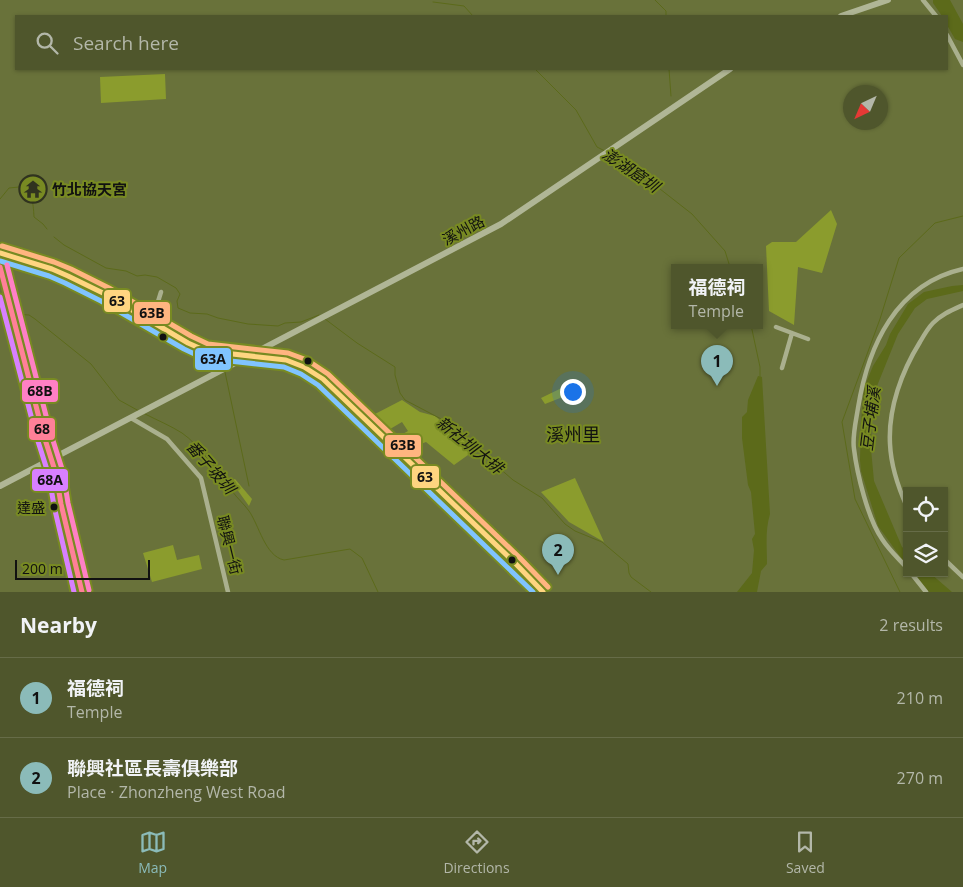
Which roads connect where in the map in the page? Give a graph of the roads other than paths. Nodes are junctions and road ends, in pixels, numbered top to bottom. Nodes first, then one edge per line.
1 (888, 0) edge
2 (923, 0) edge
3 (871, 2) edge
4 (843, 15) edge
5 (935, 15) edge
6 (948, 36) edge
7 (963, 65) edge
8 (729, 70) edge
9 (0, 253) edge
10 (0, 267) edge
11 (963, 269) edge
12 (161, 292) dead end
13 (963, 305) edge
14 (149, 320) junction
15 (776, 327) dead end
16 (792, 333) junction
17 (808, 339) dead end
18 (251, 356) junction
19 (782, 368) dead end
20 (132, 418) junction
21 (50, 459) junction
22 (0, 486) edge
23 (903, 498) edge
24 (903, 563) edge
25 (948, 564) edge
26 (914, 577) edge
27 (963, 577) edge
28 (82, 592) edge
29 (228, 592) edge
30 (543, 592) edge
31 (926, 592) edge

1 - 3 street
2 - 5 street
3 - 4 street
6 - 7 street
8 - 18 street, 溪州路
9 - 14 street
10 - 21 street
11 - 24 street
12 - 14 street
13 - 23 street
14 - 18 street
15 - 16 street
16 - 17 street
16 - 19 street
18 - 20 street
18 - 30 street
20 - 21 street
20 - 29 street, 聯興一街
21 - 22 street
21 - 28 street
25 - 27 street
26 - 31 street

